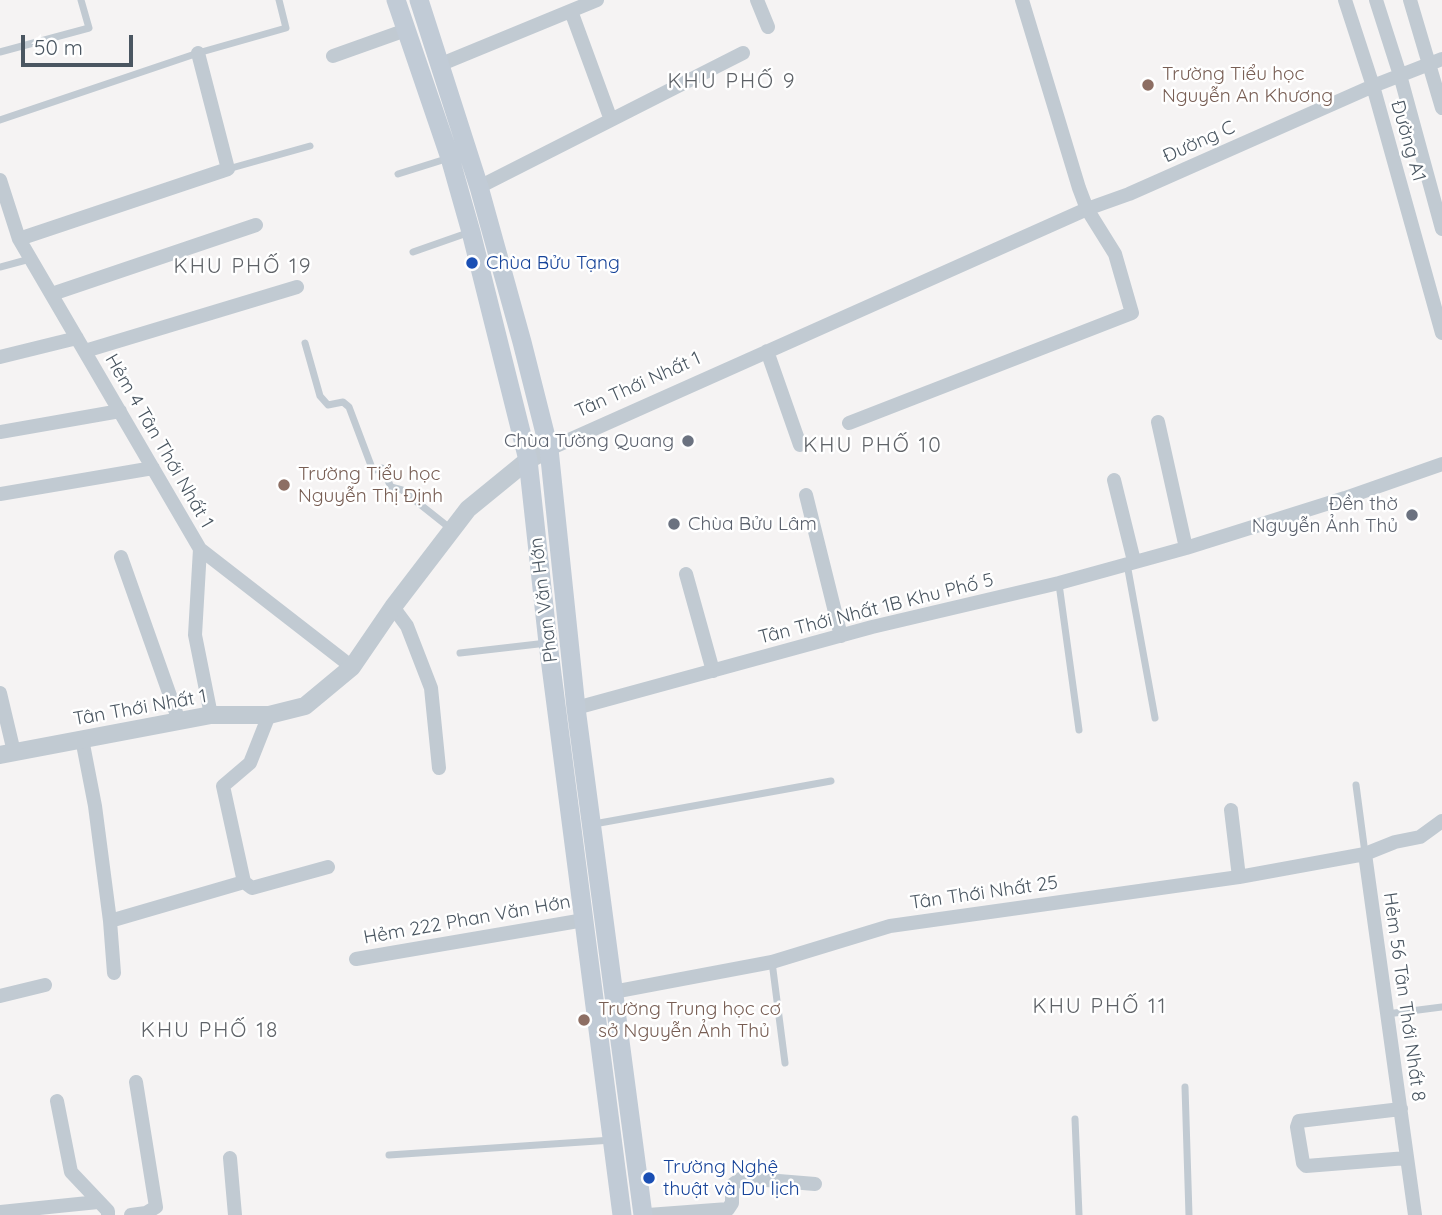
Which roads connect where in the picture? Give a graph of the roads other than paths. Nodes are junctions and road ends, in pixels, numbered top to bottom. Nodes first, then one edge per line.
1 (81, 0) edge
2 (279, 0) edge
3 (396, 0) edge
4 (419, 0) edge
5 (597, 0) edge
6 (757, 0) edge
7 (1022, 0) edge
8 (1345, 0) edge
9 (1376, 0) edge
10 (1410, 0) edge
11 (571, 11) junction
12 (768, 27) dead end
13 (406, 30) junction
14 (0, 52) edge
15 (198, 53) junction
16 (743, 53) dead end
17 (333, 55) dead end
18 (1436, 62) edge
19 (439, 65) junction
20 (1400, 75) junction
21 (1373, 86) junction
22 (1442, 108) edge
23 (0, 120) edge
24 (611, 120) junction
25 (310, 146) dead end
26 (450, 158) junction
27 (228, 169) junction
28 (398, 174) dead end
29 (0, 180) edge
30 (479, 187) junction
31 (1087, 209) junction
32 (256, 225) dead end
33 (1442, 229) edge
34 (471, 232) junction
35 (19, 239) junction
36 (413, 252) dead end
37 (31, 258) junction
38 (0, 267) edge
39 (297, 288) dead end
40 (52, 294) junction
41 (1442, 333) edge
42 (305, 343) dead end
43 (81, 344) junction
44 (767, 351) junction
45 (0, 357) edge
46 (120, 411) junction
47 (1158, 422) dead end
48 (849, 423) dead end
49 (0, 432) edge
50 (800, 445) dead end
51 (548, 449) junction
52 (528, 460) junction
53 (1442, 464) edge
54 (153, 468) junction
55 (1114, 480) dead end
56 (0, 494) edge
57 (806, 495) dead end
58 (452, 530) junction
59 (1186, 548) junction
60 (200, 549) junction
61 (121, 557) dead end
62 (1131, 562) junction
63 (686, 574) dead end
64 (1059, 583) junction
65 (393, 607) junction
66 (841, 636) junction
67 (548, 643) junction
68 (460, 653) dead end
69 (352, 667) junction
70 (713, 671) junction
71 (0, 692) edge
72 (576, 708) junction
73 (211, 715) junction
74 (269, 715) junction
75 (1155, 718) dead end
76 (180, 721) junction
77 (1079, 730) dead end
78 (82, 739) junction
79 (7, 753) edge
80 (439, 768) dead end
81 (831, 781) dead end
82 (1356, 785) dead end
83 (1231, 810) dead end
84 (1442, 821) edge
85 (590, 825) junction
86 (1365, 854) junction
87 (328, 867) dead end
88 (1239, 877) junction
89 (244, 882) junction
90 (584, 920) junction
91 (110, 921) junction
92 (356, 959) dead end
93 (772, 962) junction
94 (114, 973) dead end
95 (46, 985) dead end
96 (613, 992) junction
97 (0, 996) edge
98 (1442, 1007) edge
99 (1387, 1014) junction
100 (785, 1063) dead end
101 (136, 1082) dead end
102 (1185, 1087) dead end
103 (57, 1101) dead end
104 (1401, 1109) junction
105 (1075, 1119) dead end
106 (612, 1140) junction
107 (389, 1154) dead end
108 (230, 1158) dead end
109 (1407, 1158) junction
110 (815, 1184) dead end
111 (107, 1211) edge
112 (0, 1212) edge
113 (131, 1215) edge
114 (236, 1215) edge
115 (622, 1215) edge
116 (646, 1215) edge
117 (1079, 1215) edge
118 (1189, 1215) edge
119 (1415, 1215) edge

1 - 14 lane
2 - 15 lane
3 - 13 main road, Phan Văn Hớn
4 - 19 main road, Phan Văn Hớn
5 - 11 street
6 - 12 street
7 - 31 street
8 - 21 street, Đường A1
9 - 20 street, Đường A1
10 - 18 street
11 - 19 street
11 - 24 street
13 - 17 street
13 - 26 main road, Phan Văn Hớn
15 - 23 lane
15 - 27 street
16 - 24 street
18 - 20 street, Đường C
18 - 22 street
19 - 30 main road, Phan Văn Hớn
20 - 21 street, Đường C
20 - 33 street, Đường A1
21 - 31 street, Đường C
21 - 41 street, Đường A1
24 - 30 street
25 - 27 lane
26 - 28 lane
26 - 34 main road, Phan Văn Hớn
27 - 35 street
29 - 35 street, Hẻm 4 Tân Thới Nhất 1
30 - 51 main road, Phan Văn Hớn
31 - 44 street, Tân Thới Nhất 1
31 - 48 street
32 - 40 street
34 - 36 lane
34 - 52 main road, Phan Văn Hớn
35 - 37 street, Hẻm 4 Tân Thới Nhất 1
37 - 38 lane
37 - 40 street, Hẻm 4 Tân Thới Nhất 1
39 - 43 street
40 - 43 street, Hẻm 4 Tân Thới Nhất 1
42 - 58 lane
43 - 45 street
43 - 46 street, Hẻm 4 Tân Thới Nhất 1
44 - 50 street
44 - 51 street, Tân Thới Nhất 1
46 - 49 street
46 - 54 street, Hẻm 4 Tân Thới Nhất 1
47 - 59 street
51 - 52 street, Tân Thới Nhất 1
51 - 72 main road, Phan Văn Hớn
52 - 58 street, Tân Thới Nhất 1
52 - 67 main road, Phan Văn Hớn
53 - 59 street, Tân Thới Nhất 1B Khu Phố 5
54 - 56 street
54 - 60 street, Hẻm 4 Tân Thới Nhất 1
55 - 62 street
57 - 66 street
58 - 65 street, Tân Thới Nhất 1
59 - 62 street, Tân Thới Nhất 1B Khu Phố 5
60 - 69 street, Hẻm 4 Tân Thới Nhất 1
60 - 73 street
61 - 76 street
62 - 64 street, Tân Thới Nhất 1B Khu Phố 5
62 - 75 lane
63 - 70 street
64 - 66 street, Tân Thới Nhất 1B Khu Phố 5
64 - 77 lane
65 - 69 street, Tân Thới Nhất 1
65 - 80 street
66 - 70 street, Tân Thới Nhất 1B Khu Phố 5
67 - 68 lane
67 - 90 main road, Phan Văn Hớn
69 - 74 street, Tân Thới Nhất 1
70 - 72 street, Tân Thới Nhất 1B Khu Phố 5
71 - 79 street
72 - 85 main road, Phan Văn Hớn
73 - 74 street, Tân Thới Nhất 1
73 - 76 street, Tân Thới Nhất 1
74 - 89 street
76 - 78 street, Tân Thới Nhất 1
78 - 79 street, Tân Thới Nhất 1
78 - 91 street
81 - 85 lane
82 - 86 lane, Hẻm 56 Tân Thới Nhất 8
83 - 88 street
84 - 86 street, Tân Thới Nhất 25
85 - 96 main road, Phan Văn Hớn
86 - 88 street, Tân Thới Nhất 25
86 - 99 street, Hẻm 56 Tân Thới Nhất 8
87 - 89 street
88 - 93 street, Tân Thới Nhất 25
89 - 91 street
90 - 92 street, Hẻm 222 Phan Văn Hớn
90 - 106 main road, Phan Văn Hớn
91 - 94 street
93 - 96 street, Tân Thới Nhất 25
93 - 100 lane
95 - 97 street
96 - 116 main road, Phan Văn Hớn
98 - 99 lane
99 - 104 street, Hẻm 56 Tân Thới Nhất 8
101 - 113 street
102 - 118 lane
103 - 111 street
104 - 109 street, Hẻm 56 Tân Thới Nhất 8
104 - 109 street
105 - 117 lane
106 - 107 lane
106 - 115 main road, Phan Văn Hớn
108 - 114 street
109 - 119 street, Hẻm 56 Tân Thới Nhất 8
110 - 116 street
111 - 112 street

